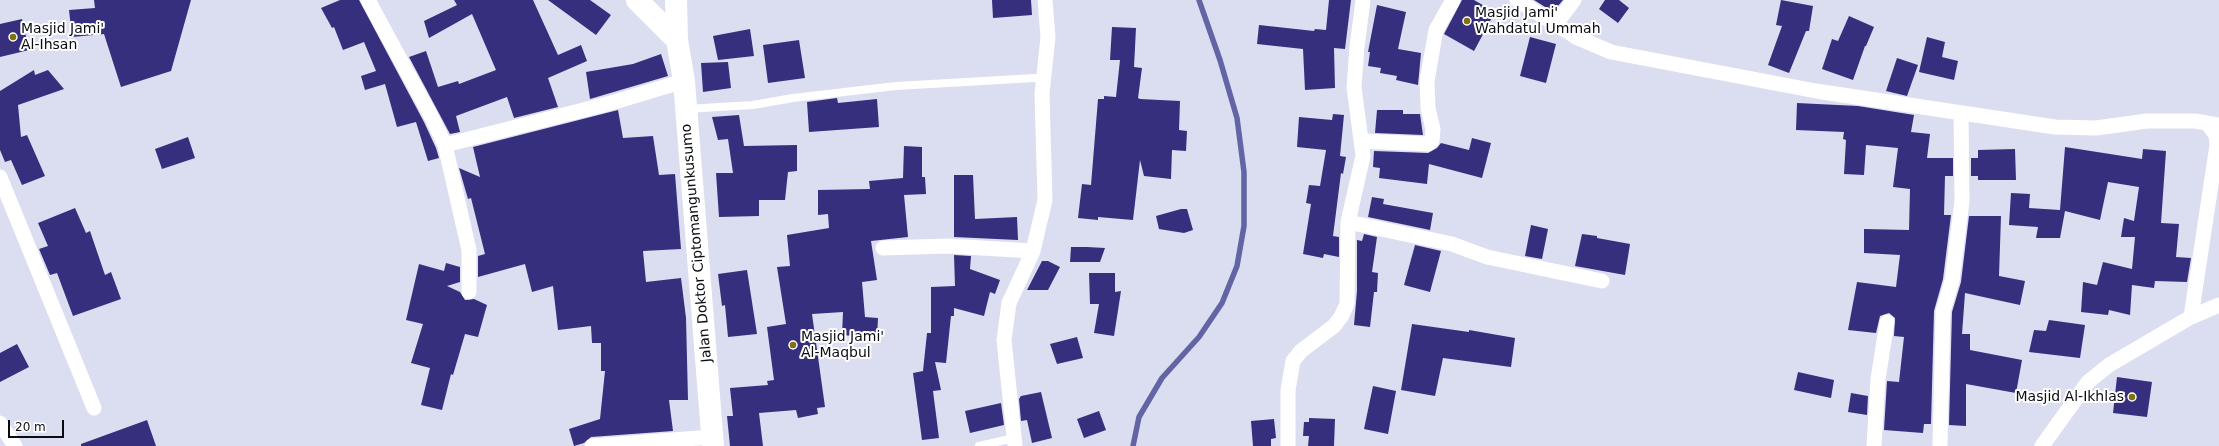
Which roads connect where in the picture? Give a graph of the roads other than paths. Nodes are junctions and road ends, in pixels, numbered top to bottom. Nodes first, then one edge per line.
1 (368, 0) edge
2 (637, 0) edge
3 (676, 0) edge
4 (1045, 0) edge
5 (1363, 0) edge
6 (1453, 0) edge
7 (1518, 0) edge
8 (1574, 0) edge
9 (1555, 25) junction
10 (677, 40) junction
11 (1044, 79) junction
12 (684, 81) junction
13 (686, 110) junction
14 (1961, 113) junction
15 (2213, 124) edge
16 (1362, 142) junction
17 (444, 145) junction
18 (0, 177) edge
19 (1348, 222) junction
20 (883, 248) dead end
21 (1033, 251) junction
22 (1602, 281) dead end
23 (469, 292) dead end
24 (2219, 305) edge
25 (2191, 317) junction
26 (1887, 322) dead end
27 (94, 408) dead end
28 (0, 423) edge
29 (713, 441) edge
30 (1014, 442) edge
31 (16, 446) edge
32 (592, 446) edge
33 (979, 446) edge
34 (1288, 446) edge
35 (1874, 446) edge
36 (1940, 446) edge
37 (2042, 446) edge

1 - 17 street
2 - 10 main road
3 - 10 main road, Jalan Doktor Ciptomangunkusumo
4 - 11 street
5 - 16 street
6 - 16 street
7 - 9 street
8 - 9 street
9 - 14 street
10 - 12 main road, Jalan Doktor Ciptomangunkusumo
11 - 13 lane
11 - 21 street
12 - 13 main road, Jalan Doktor Ciptomangunkusumo
12 - 17 street
13 - 29 main road, Jalan Doktor Ciptomangunkusumo
14 - 15 street
14 - 36 street
15 - 25 street
16 - 19 street
17 - 23 street
18 - 27 street
19 - 22 street
19 - 34 street
20 - 21 street
21 - 30 street
24 - 25 street
25 - 37 street
26 - 35 street
28 - 31 street
29 - 32 street
30 - 33 lane

